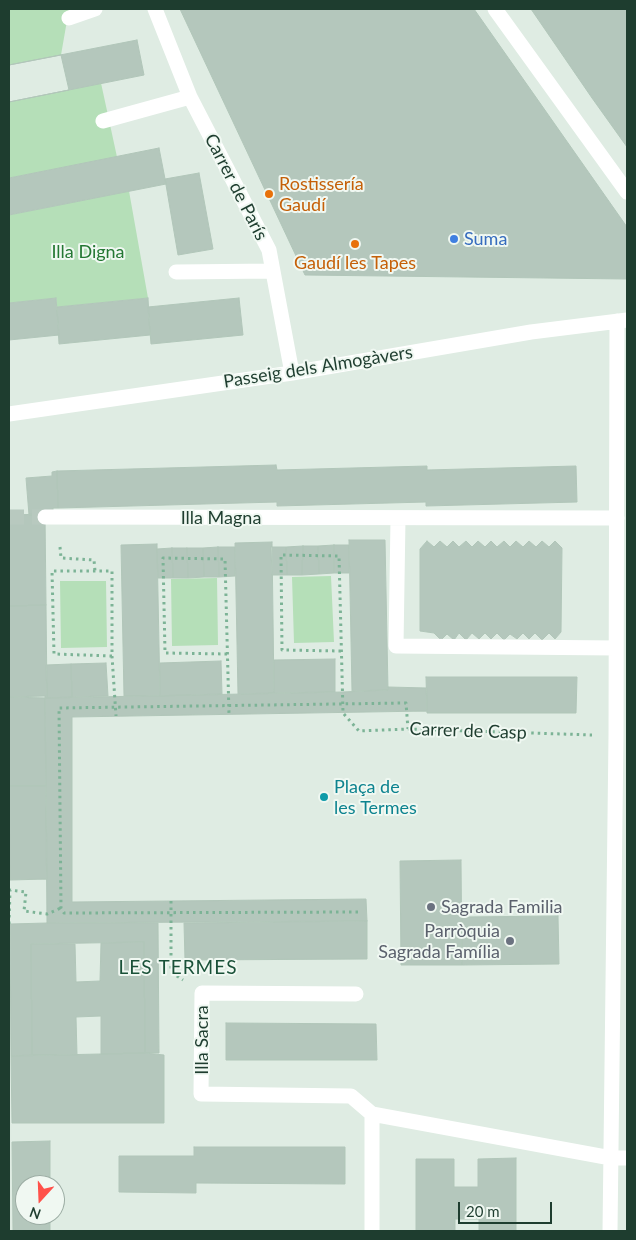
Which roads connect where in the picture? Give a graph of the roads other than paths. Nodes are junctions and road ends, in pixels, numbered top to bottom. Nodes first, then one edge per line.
1 (95, 9) edge
2 (155, 9) edge
3 (495, 9) edge
4 (69, 18) dead end
5 (190, 97) junction
6 (103, 121) dead end
7 (627, 192) edge
8 (273, 271) junction
9 (176, 272) dead end
10 (622, 321) edge
11 (292, 373) junction
12 (9, 414) edge
13 (45, 518) tunnel mouth
14 (617, 518) junction
15 (398, 519) junction
16 (616, 648) junction
17 (622, 735) edge
18 (621, 816) edge
19 (356, 994) dead end
20 (372, 1114) junction
21 (611, 1158) junction
22 (627, 1158) edge
23 (372, 1231) edge
24 (610, 1231) edge

1 - 4 street
2 - 5 street, Carrer de París
3 - 7 street
5 - 6 street
5 - 8 street, Carrer de París
8 - 9 street
8 - 11 street, Carrer de París
10 - 11 street, Passeig dels Almogàvers
10 - 14 street
11 - 12 street, Passeig dels Almogàvers
13 - 15 street, Illa Magna
14 - 15 street, Illa Magna
14 - 16 street
15 - 16 street
16 - 17 street
17 - 18 street
18 - 21 street
19 - 20 street, Illa Sacra
20 - 21 street
20 - 23 street
21 - 22 street
21 - 24 street

